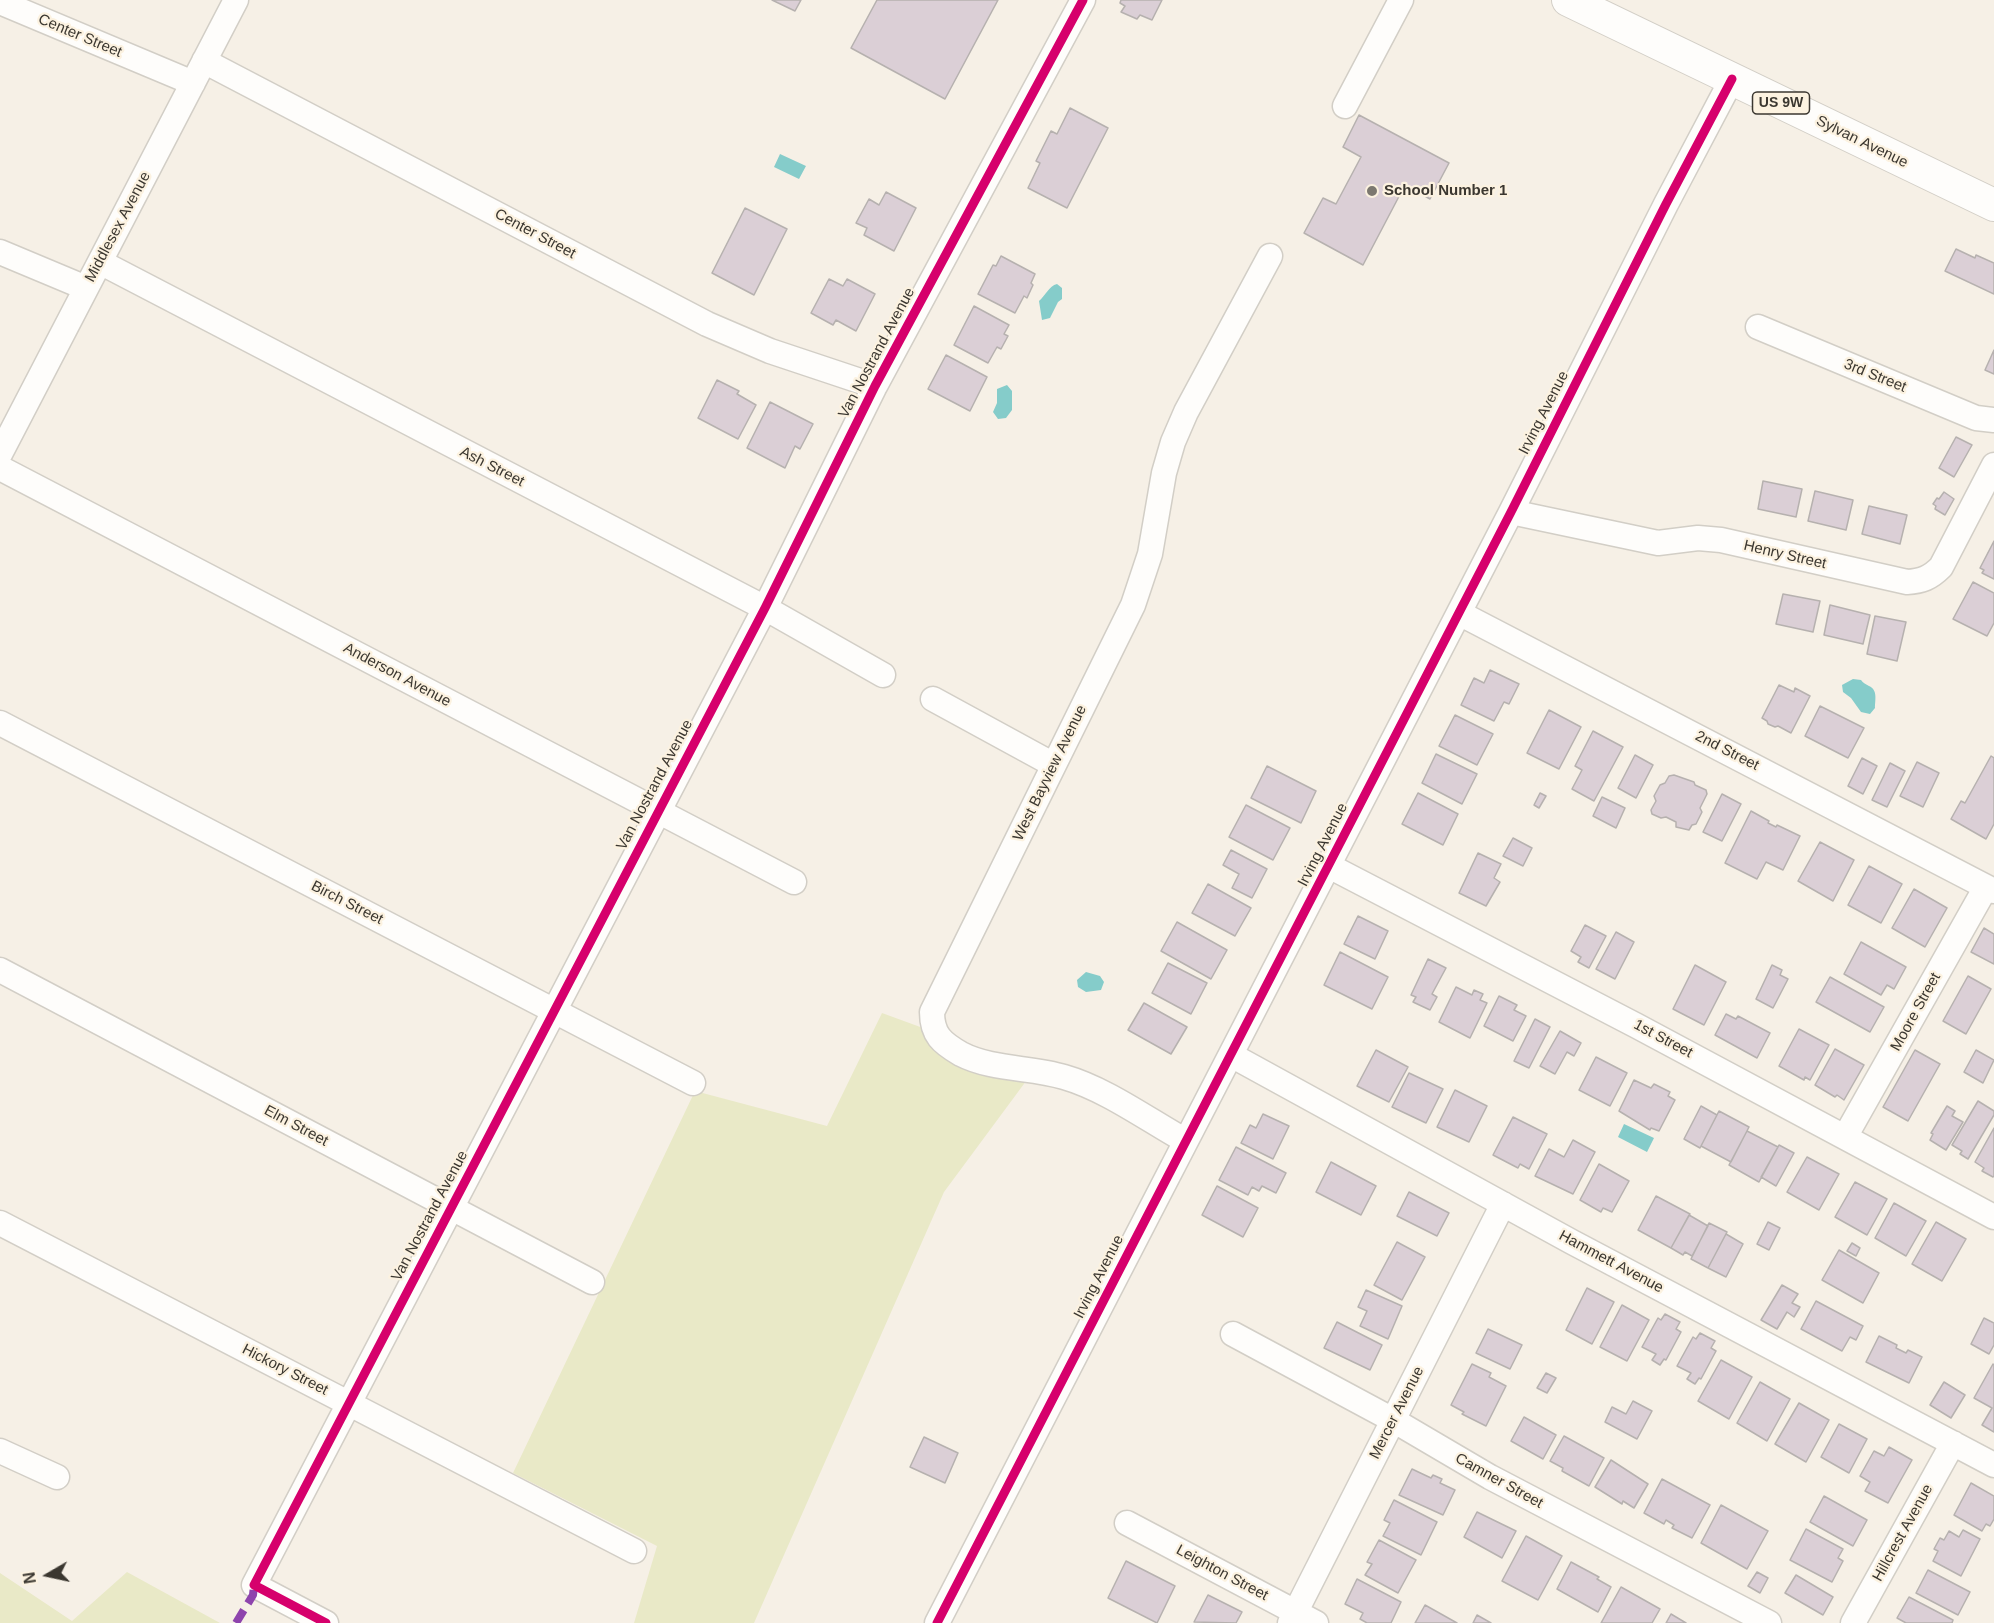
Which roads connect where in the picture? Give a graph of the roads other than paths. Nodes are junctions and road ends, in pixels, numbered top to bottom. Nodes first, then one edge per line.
1 (236, 0) edge
2 (1083, 0) edge
3 (1401, 0) edge
4 (1568, 0) edge
5 (0, 2) edge
6 (204, 61) junction
7 (1732, 79) junction
8 (193, 83) junction
9 (1345, 106) dead end
10 (1994, 205) edge
11 (0, 252) edge
12 (1270, 256) dead end
13 (99, 262) junction
14 (86, 288) junction
15 (1758, 327) dead end
16 (875, 386) junction
17 (1994, 420) edge
18 (0, 454) edge
19 (1994, 465) edge
20 (0, 468) edge
21 (1511, 512) junction
22 (765, 608) junction
23 (1459, 613) junction
24 (883, 675) dead end
25 (933, 699) dead end
26 (0, 723) edge
27 (1054, 765) junction
28 (658, 812) junction
29 (1329, 866) junction
30 (794, 882) dead end
31 (1990, 889) edge
32 (0, 970) edge
33 (554, 1011) junction
34 (1231, 1055) junction
35 (693, 1083) dead end
36 (1845, 1137) junction
37 (1186, 1141) junction
38 (1503, 1204) junction
39 (451, 1208) junction
40 (1994, 1217) edge
41 (0, 1223) edge
42 (592, 1282) dead end
43 (1233, 1334) dead end
44 (348, 1403) junction
45 (1393, 1420) junction
46 (1953, 1443) junction
47 (0, 1450) edge
48 (1994, 1465) edge
49 (57, 1477) dead end
50 (1127, 1523) dead end
51 (634, 1551) dead end
52 (1301, 1619) edge
53 (326, 1623) edge
54 (937, 1623) edge
55 (1769, 1623) edge
56 (1853, 1623) edge

1 - 6 street, Middlesex Avenue
2 - 16 street, Van Nostrand Avenue
3 - 9 street
4 - 7 main road, Sylvan Avenue / US 9W
5 - 8 street, Center Street
6 - 8 street, Middlesex Avenue
6 - 16 street, Center Street
7 - 10 main road, Sylvan Avenue / US 9W
7 - 21 street, Irving Avenue
8 - 13 street, Middlesex Avenue
11 - 14 street
12 - 27 street, West Bayview Avenue
13 - 14 street, Middlesex Avenue
13 - 22 street, Ash Street
14 - 18 street, Middlesex Avenue
15 - 17 street, 3rd Street
16 - 22 street, Van Nostrand Avenue
19 - 21 street, Henry Street
20 - 28 street, Anderson Avenue
21 - 23 street, Irving Avenue
22 - 24 street, Ash Street
22 - 28 street, Van Nostrand Avenue
23 - 29 street, Irving Avenue
23 - 31 street, 2nd Street
25 - 27 street
26 - 33 street, Birch Street
27 - 37 street, West Bayview Avenue
28 - 30 street, Anderson Avenue
28 - 33 street, Van Nostrand Avenue
29 - 34 street, Irving Avenue
29 - 36 street, 1st Street
31 - 36 street, Moore Street
32 - 39 street, Elm Street
33 - 35 street, Birch Street
33 - 39 street, Van Nostrand Avenue
34 - 37 street, Irving Avenue
34 - 38 street, Hammett Avenue
36 - 40 street, 1st Street
37 - 54 street, Irving Avenue
38 - 45 street, Mercer Avenue
38 - 46 street, Hammett Avenue
39 - 42 street, Elm Street
39 - 44 street, Van Nostrand Avenue
41 - 44 street, Hickory Street
43 - 45 street, Camner Street
44 - 51 street, Hickory Street
44 - 53 street, Van Nostrand Avenue
45 - 52 street, Mercer Avenue
45 - 55 street, Camner Street
46 - 48 street, Hammett Avenue
46 - 56 street, Hillcrest Avenue
47 - 49 street
50 - 52 street, Leighton Street

